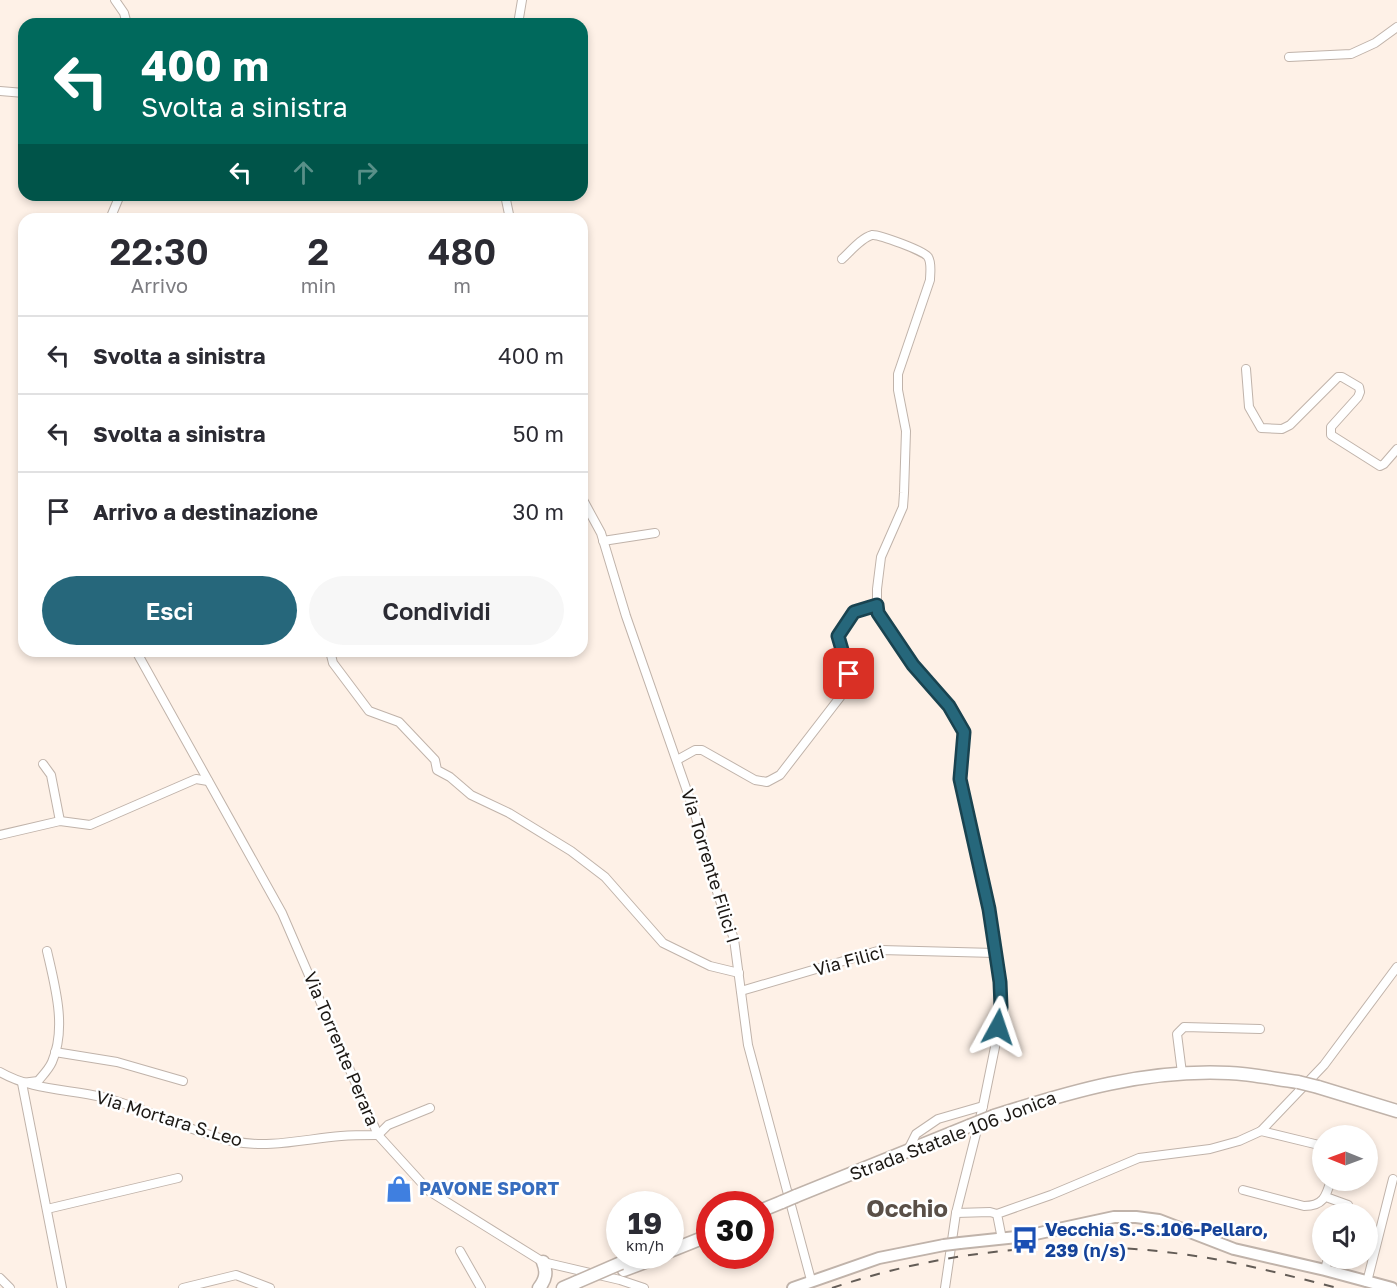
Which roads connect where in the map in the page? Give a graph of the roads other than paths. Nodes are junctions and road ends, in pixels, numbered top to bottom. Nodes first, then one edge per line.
1 (115, 0) edge
2 (522, 0) edge
3 (125, 18) edge
4 (519, 18) edge
5 (1397, 27) edge
6 (1289, 57) dead end
7 (0, 91) edge
8 (18, 92) edge
9 (842, 259) dead end
10 (1246, 369) dead end
11 (1397, 449) edge
12 (588, 510) edge
13 (655, 533) dead end
14 (603, 541) junction
15 (877, 605) junction
16 (139, 657) edge
17 (332, 657) edge
18 (677, 760) junction
19 (43, 764) dead end
20 (207, 781) junction
21 (60, 821) junction
22 (0, 835) edge
23 (47, 951) dead end
24 (995, 953) junction
25 (1397, 967) edge
26 (739, 973) junction
27 (741, 991) junction
28 (1260, 1029) dead end
29 (55, 1052) junction
30 (0, 1072) edge
31 (1182, 1073) junction
32 (183, 1081) dead end
33 (22, 1083) junction
34 (983, 1106) junction
35 (430, 1108) dead end
36 (1397, 1111) edge
37 (1261, 1131) junction
38 (378, 1135) junction
39 (918, 1141) junction
40 (1312, 1143) edge
41 (178, 1178) dead end
42 (1392, 1179) dead end
43 (1243, 1190) dead end
44 (1328, 1191) edge
45 (1326, 1197) junction
46 (1342, 1203) edge
47 (774, 1205) edge
48 (47, 1209) junction
49 (956, 1213) junction
50 (997, 1214) junction
51 (1002, 1239) junction
52 (460, 1251) dead end
53 (545, 1266) junction
54 (617, 1269) edge
55 (1325, 1270) joint
56 (0, 1278) edge
57 (811, 1281) junction
58 (1367, 1282) junction
59 (580, 1285) edge
60 (10, 1288) edge
61 (62, 1288) edge
62 (183, 1288) edge
63 (270, 1288) edge
64 (481, 1288) edge
65 (539, 1288) edge
66 (563, 1288) edge
67 (644, 1288) edge
68 (793, 1288) edge
69 (945, 1288) edge
70 (1392, 1288) edge

1 - 3 street
2 - 4 street
5 - 6 street
7 - 8 street
9 - 15 street
10 - 11 street
12 - 14 street, Via Torrente Filici I
13 - 14 street
14 - 18 street, Via Torrente Filici I
15 - 18 street
15 - 24 street
16 - 20 street, Via Torrente Perara
17 - 26 street
18 - 26 street, Via Torrente Filici I
19 - 21 street
20 - 21 street
20 - 38 street, Via Torrente Perara
21 - 22 street
23 - 29 street
24 - 27 street, Via Filici
24 - 34 street
25 - 37 street
26 - 27 street, Via Torrente Filici I
27 - 57 street, Via Torrente Filici I
28 - 31 street
29 - 32 street
29 - 33 street
30 - 33 street, Via Mortara S.Leo
31 - 36 main road, Strada Statale 106 Jonica, bridge
31 - 39 main road, Strada Statale 106 Jonica, bridge
33 - 38 street, Via Mortara S.Leo
33 - 48 street
34 - 39 street
34 - 49 street
35 - 38 street
37 - 40 street
37 - 50 street
38 - 53 street, Via Torrente Perara
39 - 47 main road, Strada Statale 106 Jonica, bridge
41 - 48 street
42 - 58 street
43 - 45 street
44 - 45 street
45 - 46 street
48 - 61 street
49 - 50 street
49 - 69 street
50 - 51 street
51 - 55 street
51 - 57 street, bridge
52 - 64 street
53 - 65 main road
53 - 67 street, Via Torrente Perara
54 - 59 main road
55 - 58 street
56 - 60 street
57 - 68 street
58 - 70 street
59 - 66 main road
62 - 63 street

